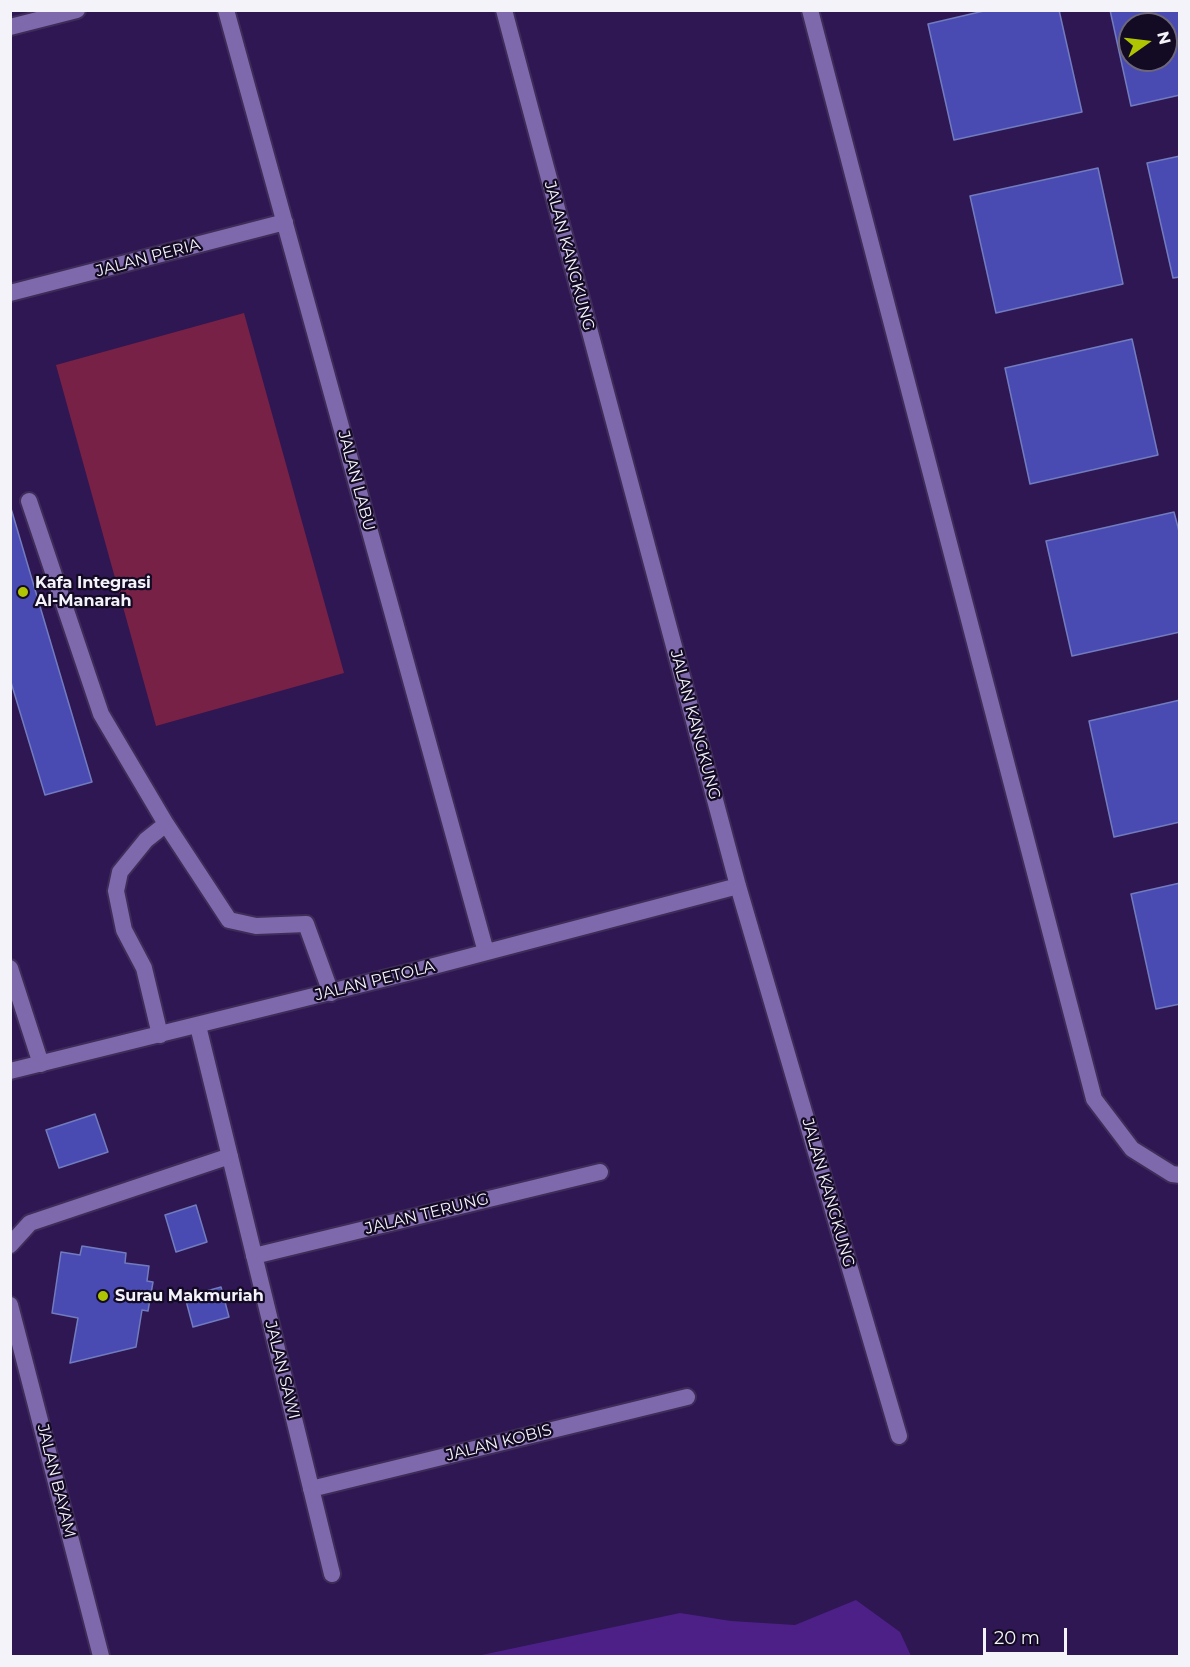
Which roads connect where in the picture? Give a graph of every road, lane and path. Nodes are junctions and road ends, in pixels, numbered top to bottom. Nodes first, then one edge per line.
1 (77, 10) edge
2 (226, 10) edge
3 (504, 10) edge
4 (810, 10) edge
5 (10, 27) edge
6 (285, 222) junction
7 (10, 293) edge
8 (28, 501) dead end
9 (166, 824) junction
10 (738, 886) junction
11 (486, 952) junction
12 (10, 968) edge
13 (331, 993) junction
14 (198, 1026) junction
15 (160, 1035) junction
16 (41, 1064) junction
17 (10, 1071) edge
18 (230, 1156) junction
19 (600, 1172) dead end
20 (1179, 1176) edge
21 (10, 1245) edge
22 (254, 1256) junction
23 (10, 1305) edge
24 (687, 1397) dead end
25 (900, 1436) dead end
26 (311, 1489) junction
27 (332, 1574) dead end
28 (101, 1656) edge

1 - 5 street
2 - 6 street, JALAN LABU
3 - 10 street, JALAN KANGKUNG
4 - 20 street
6 - 7 street, JALAN PERIA
6 - 11 street, JALAN LABU
8 - 9 street
9 - 13 street
9 - 15 street
10 - 11 street, JALAN PETOLA
10 - 25 street, JALAN KANGKUNG
11 - 13 street, JALAN PETOLA
12 - 16 street
13 - 14 street, JALAN PETOLA
14 - 15 street, JALAN PETOLA
14 - 18 street, JALAN SAWI
15 - 16 street, JALAN PETOLA
16 - 17 street, JALAN PETOLA
18 - 21 street
18 - 22 street, JALAN SAWI
19 - 22 street, JALAN TERUNG
22 - 26 street, JALAN SAWI
23 - 28 street, JALAN BAYAM
24 - 26 street, JALAN KOBIS
26 - 27 street, JALAN SAWI

